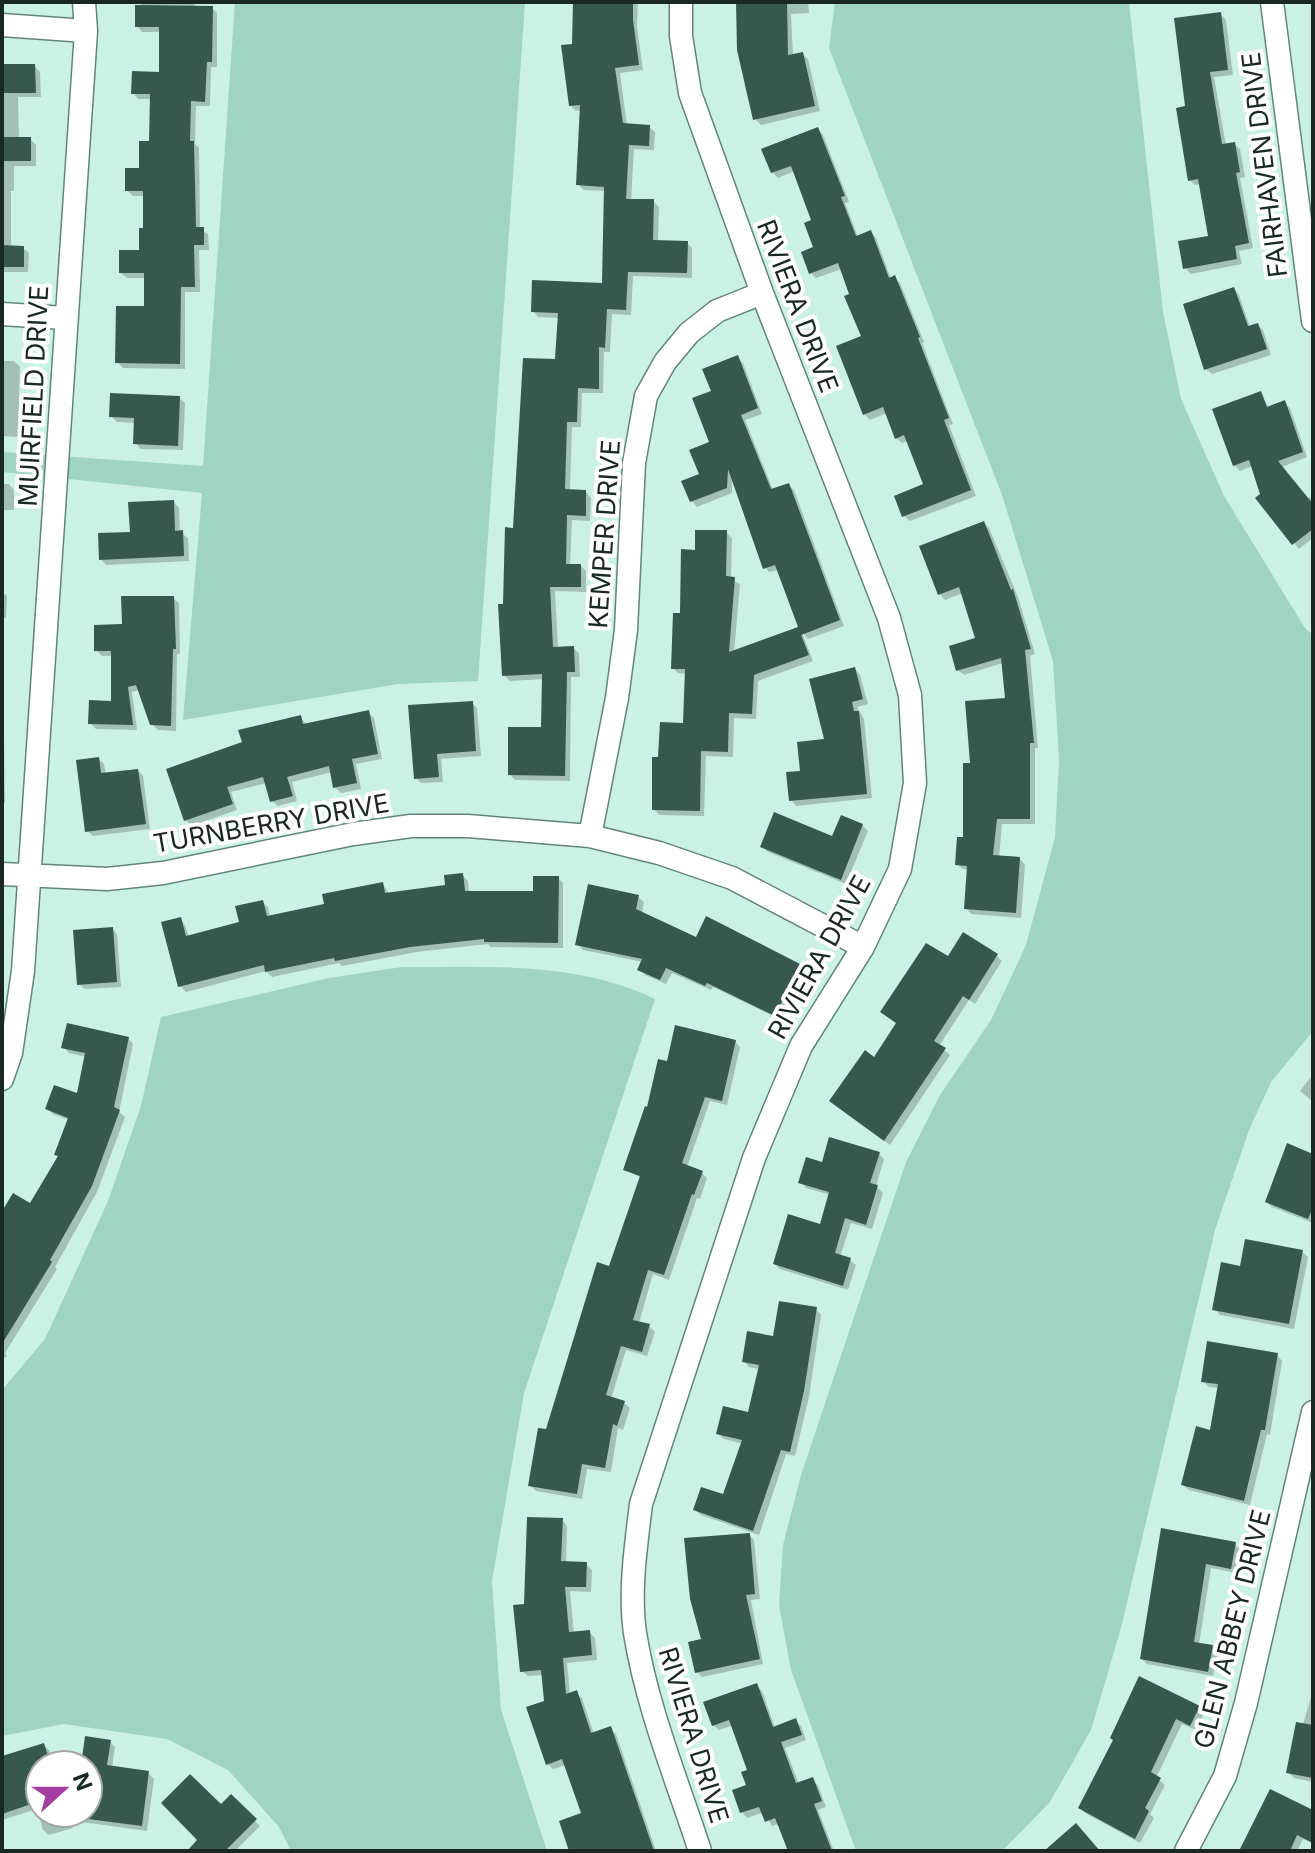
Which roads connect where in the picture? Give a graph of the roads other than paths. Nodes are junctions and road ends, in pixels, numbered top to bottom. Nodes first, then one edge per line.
1 (84, 2) edge
2 (681, 2) edge
3 (1272, 2) edge
4 (2, 25) edge
5 (86, 31) junction
6 (1307, 234) edge
7 (762, 293) junction
8 (2, 314) edge
9 (65, 318) junction
10 (1313, 321) edge
11 (590, 836) junction
12 (2, 874) edge
13 (28, 875) junction
14 (863, 947) junction
15 (2, 1079) edge
16 (1313, 1412) edge
17 (1310, 1441) edge
18 (700, 1851) edge
19 (1186, 1851) edge

1 - 5 street, MUIRFIELD DRIVE
2 - 7 street, RIVIERA DRIVE
3 - 6 street, FAIRHAVEN DRIVE
4 - 5 street
5 - 9 street, MUIRFIELD DRIVE
6 - 10 street, FAIRHAVEN DRIVE
7 - 11 street, KEMPER DRIVE
7 - 14 street, RIVIERA DRIVE
8 - 9 street
9 - 13 street, MUIRFIELD DRIVE
11 - 13 street, TURNBERRY DRIVE
11 - 14 street, TURNBERRY DRIVE
12 - 13 street, TURNBERRY DRIVE
13 - 15 street, MUIRFIELD DRIVE
14 - 18 street, RIVIERA DRIVE
16 - 17 street, GLEN ABBEY DRIVE
17 - 19 street, GLEN ABBEY DRIVE

